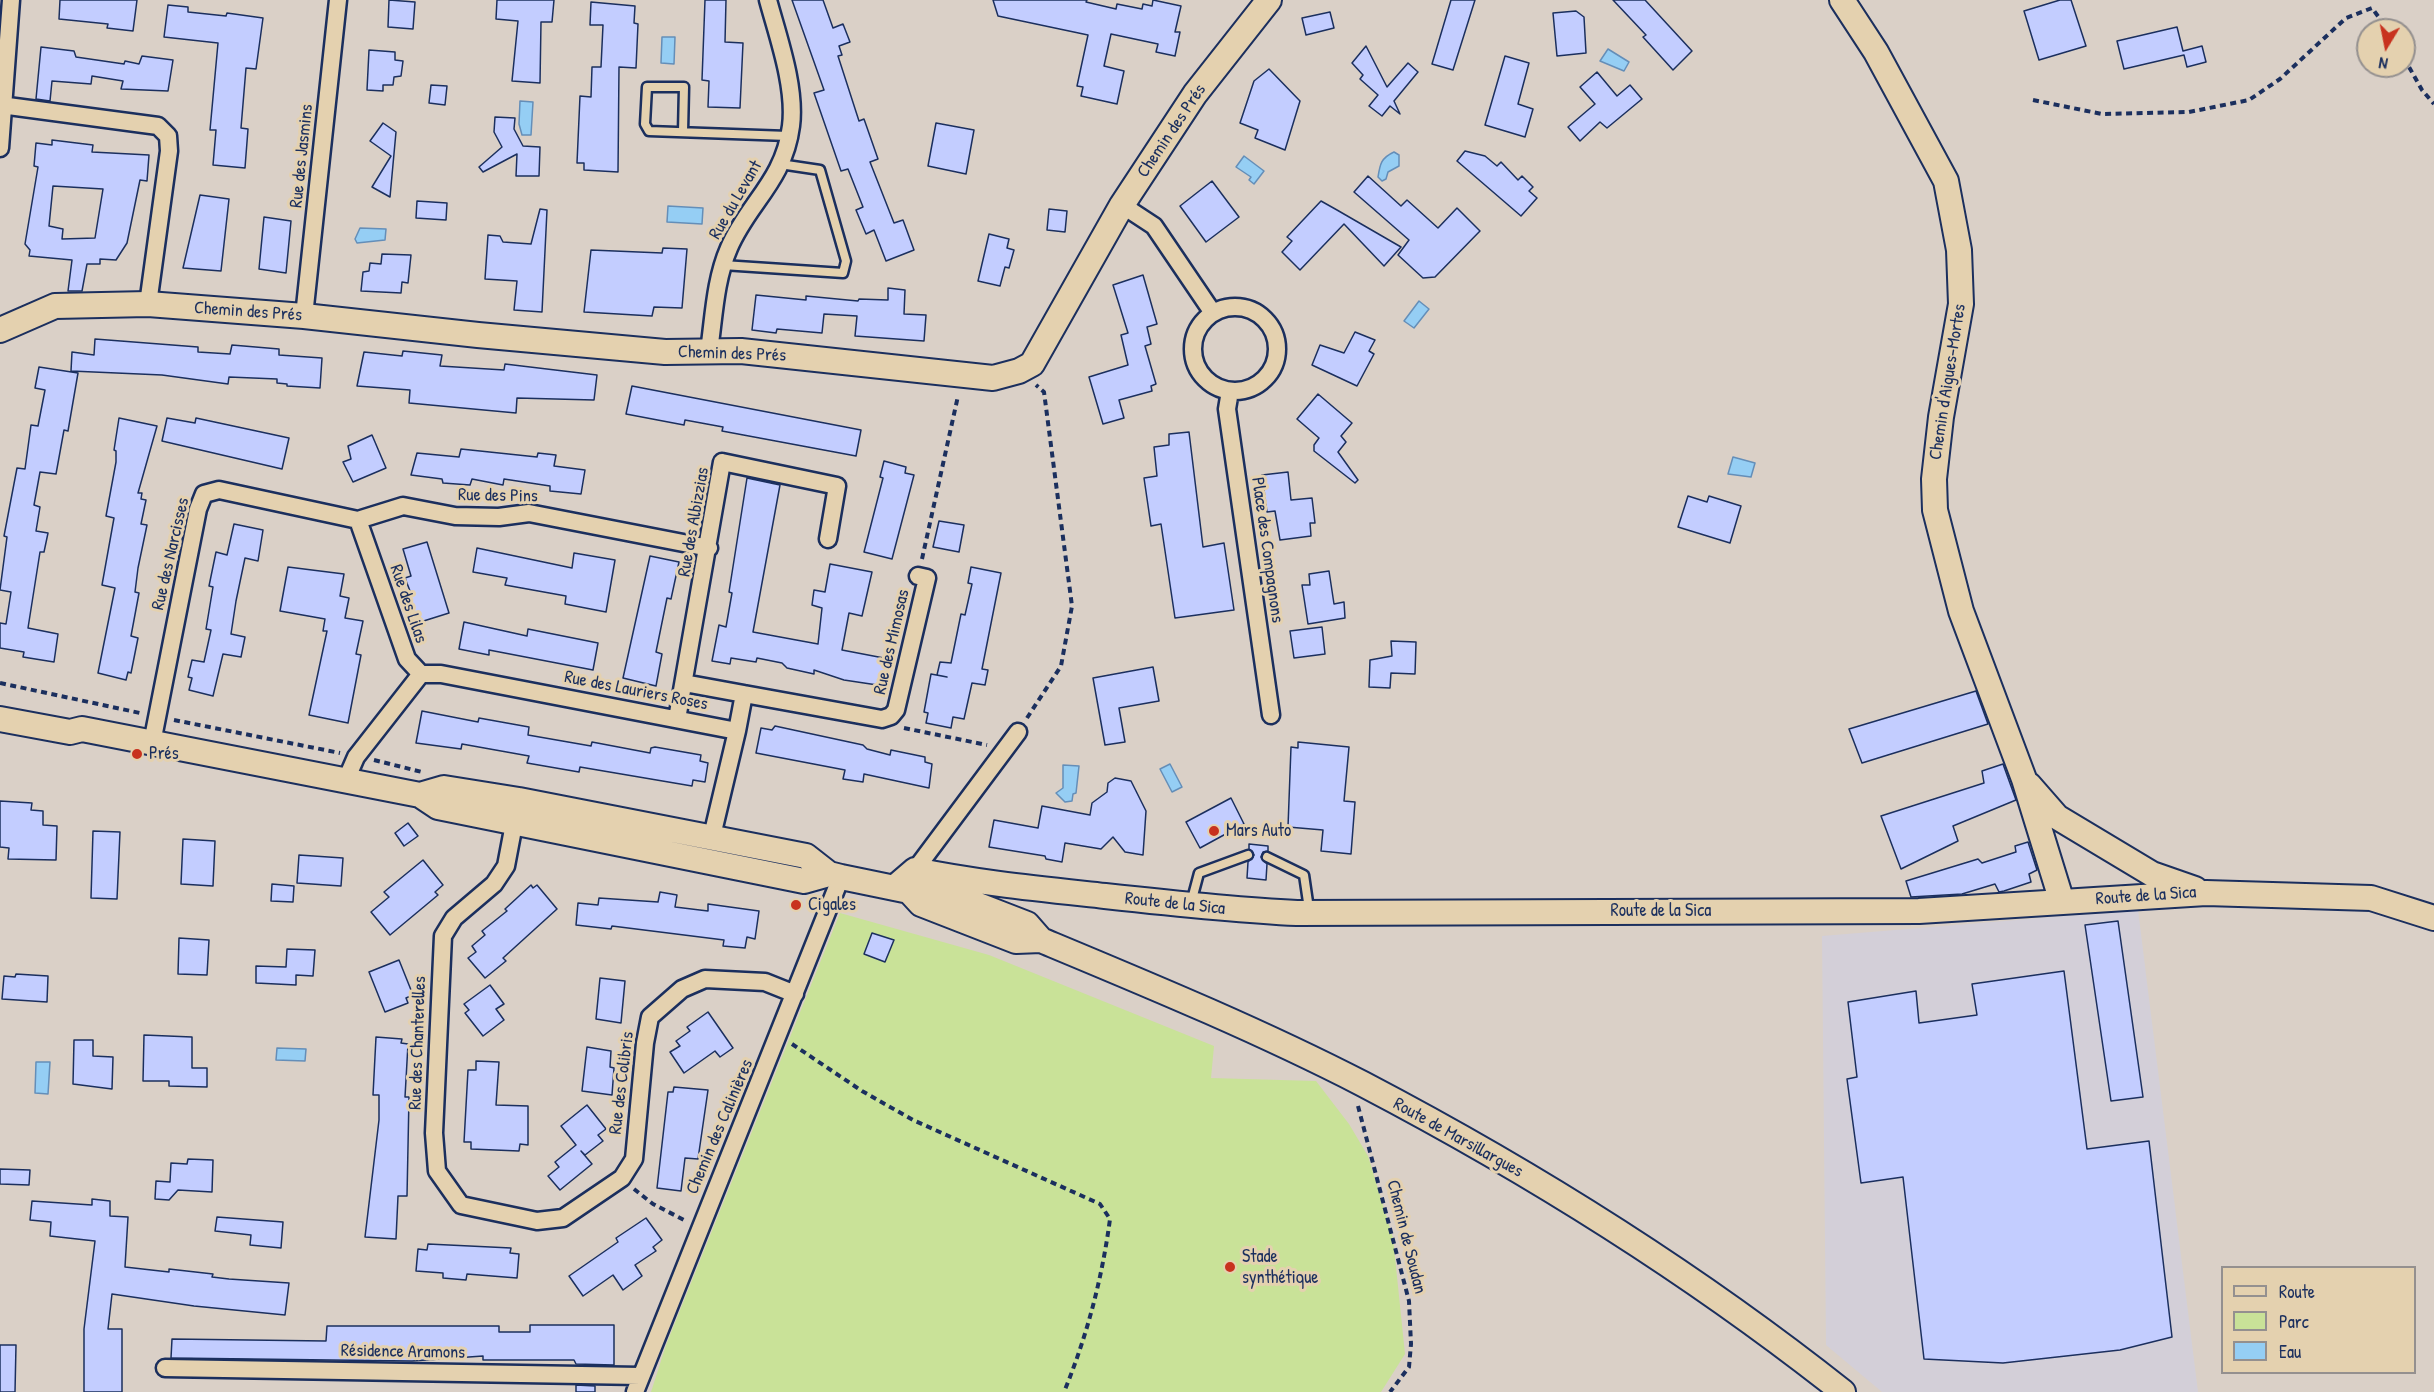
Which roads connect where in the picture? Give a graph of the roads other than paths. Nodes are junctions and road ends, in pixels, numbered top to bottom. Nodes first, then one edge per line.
1 (11, 0) edge
2 (338, 0) edge
3 (768, 0) edge
4 (1269, 0) edge
5 (1842, 0) edge
6 (2, 105) edge
7 (683, 132) junction
8 (788, 136) junction
9 (0, 148) edge
10 (780, 164) junction
11 (1122, 205) junction
12 (723, 265) junction
13 (148, 304) junction
14 (1213, 313) junction
15 (304, 316) junction
16 (0, 330) edge
17 (709, 351) junction
18 (1230, 391) junction
19 (358, 520) junction
20 (828, 539) dead end
21 (709, 548) junction
22 (918, 576) road end
23 (421, 674) junction
24 (684, 683) junction
25 (744, 694) junction
26 (0, 704) edge
27 (1271, 715) dead end
28 (0, 719) edge
29 (677, 719) junction
30 (82, 729) junction
31 (737, 731) junction
32 (1018, 732) road end
33 (152, 743) junction
34 (2024, 779) junction
35 (346, 780) junction
36 (420, 795) junction
37 (519, 800) junction
38 (514, 824) junction
39 (712, 836) junction
40 (1248, 855) dead end
41 (1267, 857) dead end
42 (702, 862) junction
43 (835, 875) junction
44 (906, 883) junction
45 (2206, 893) junction
46 (2062, 902) junction
47 (1191, 905) junction
48 (1310, 913) junction
49 (2434, 918) edge
50 (795, 994) junction
51 (622, 1178) joint
52 (165, 1368) dead end
53 (640, 1376) junction
54 (635, 1392) edge
55 (1843, 1392) edge

1 - 6 street
2 - 15 street, Rue des Jasmins
3 - 8 street, Rue du Levant
4 - 11 street, Chemin des Prés
5 - 34 street, Chemin d'Aigues-Mortes
6 - 9 street
6 - 13 street
7 - 7 lane
7 - 8 lane
8 - 10 street, Rue du Levant
10 - 12 street, Rue du Levant
10 - 12 lane
11 - 14 street
11 - 17 street, Chemin des Prés
12 - 17 street, Rue du Levant
13 - 15 street, Chemin des Prés
13 - 16 street, Chemin des Prés
14 - 18 street
14 - 18 street
15 - 17 street, Chemin des Prés
18 - 27 street, Place des Compagnons
19 - 21 street, Rue des Pins
19 - 23 street, Rue des Lilas
19 - 33 street, Rue des Narcisses
20 - 21 street, Rue des Albizzias
21 - 24 street, Rue des Albizzias
22 - 25 street, Rue des Mimosas
23 - 29 street, Rue des Lauriers Roses
23 - 35 street
24 - 25 street, Rue des Mimosas
24 - 29 street, Rue des Albizzias
25 - 31 street
26 - 30 street
28 - 30 street
29 - 31 street, Rue des Lauriers Roses
30 - 33 street
31 - 39 street
32 - 44 street
33 - 35 street
34 - 45 street, Chemin d'Aigues-Mortes
34 - 46 street, Chemin d'Aigues-Mortes
35 - 36 street
36 - 37 street
36 - 38 street
37 - 38 street
37 - 39 street
38 - 42 street
38 - 51 street, Rue des Chanterelles
39 - 42 street
39 - 43 street
40 - 47 lane
41 - 48 lane
42 - 43 street
43 - 44 street, Route de Marsillargues
43 - 50 street, Chemin des Calinières
44 - 47 street, Route de la Sica
44 - 55 street, Route de Marsillargues
45 - 46 street, Route de la Sica
45 - 49 street, Route de la Sica
46 - 48 street, Route de la Sica
47 - 48 street, Route de la Sica
50 - 51 street, Rue des Colibris
50 - 53 street, Chemin des Calinières
52 - 53 street, Résidence Aramons
53 - 54 street, Chemin des Calinières

